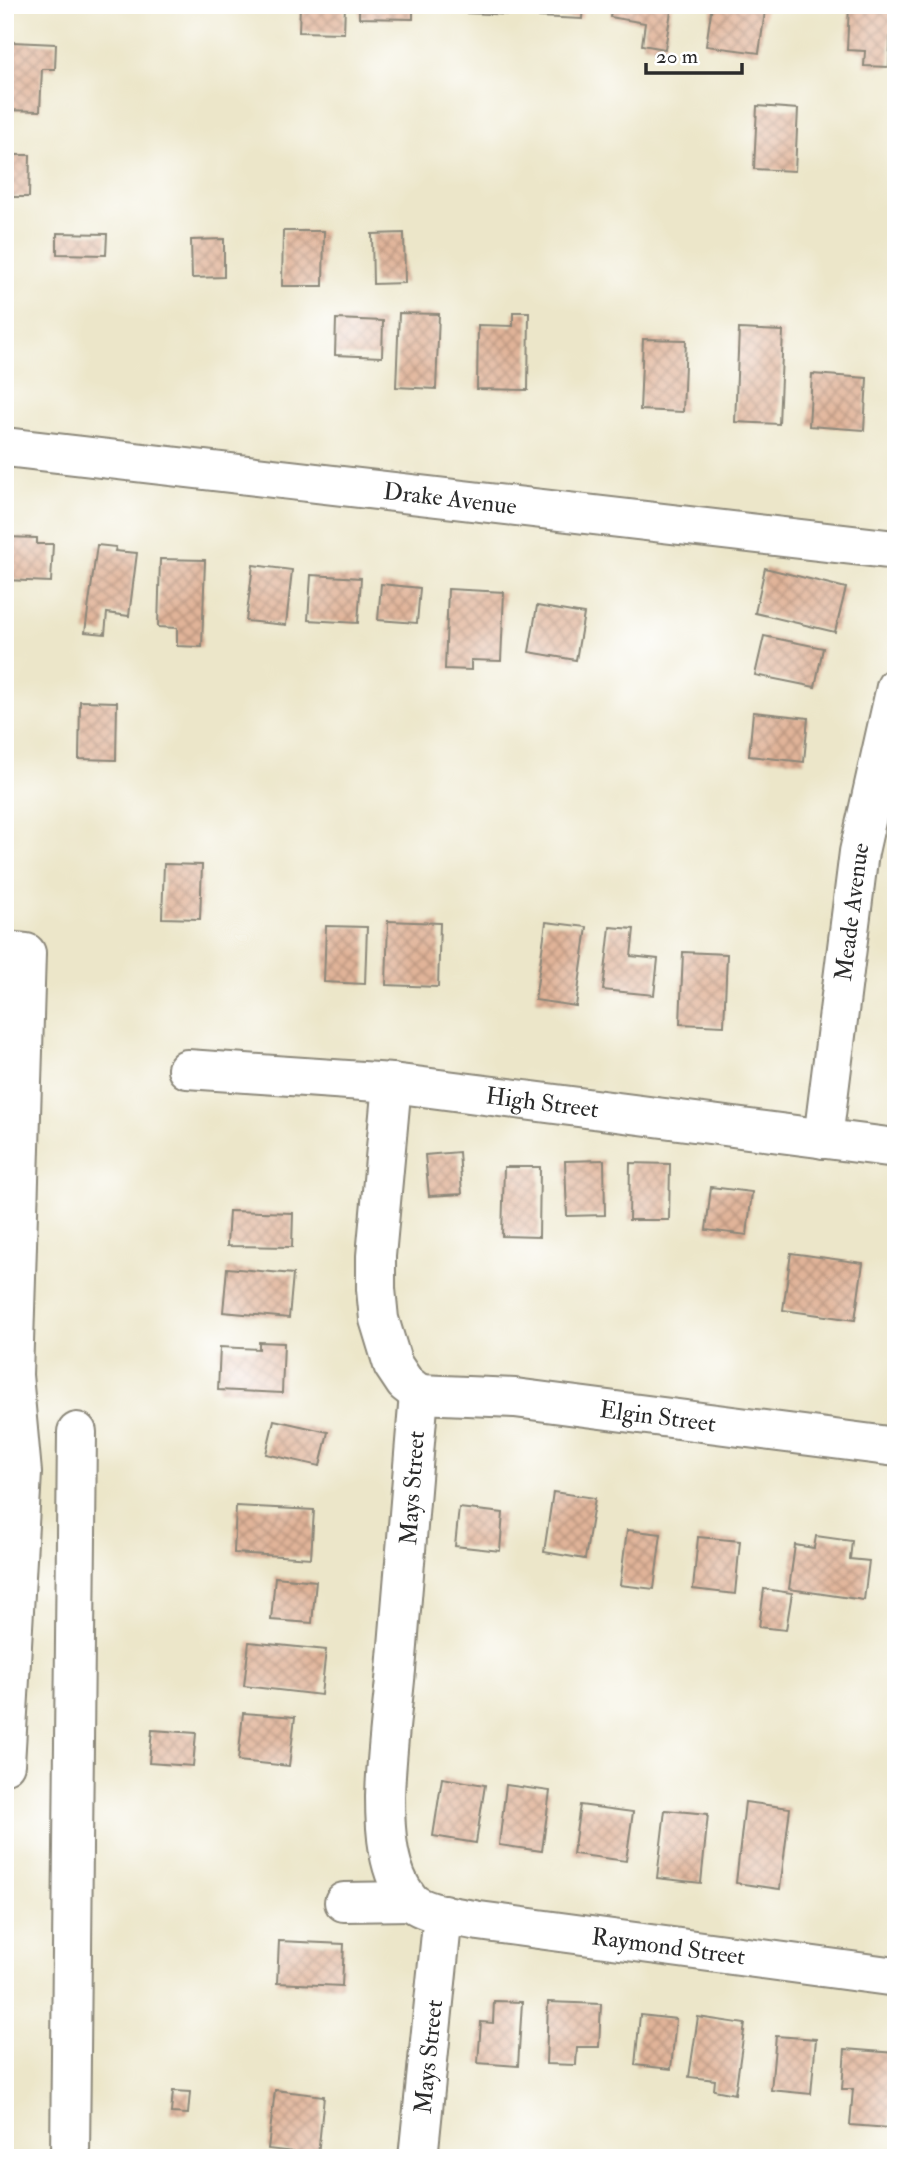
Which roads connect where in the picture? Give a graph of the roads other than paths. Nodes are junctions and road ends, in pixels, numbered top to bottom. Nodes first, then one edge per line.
1 (5, 447) edge
2 (896, 550) edge
3 (896, 687) edge
4 (5, 951) edge
5 (187, 1069) dead end
6 (392, 1083) junction
7 (823, 1139) junction
8 (896, 1149) edge
9 (419, 1394) junction
10 (77, 1432) dead end
11 (896, 1447) edge
12 (5, 1764) edge
13 (344, 1902) dead end
14 (426, 1907) junction
15 (896, 1977) edge
16 (70, 2158) edge
17 (418, 2158) edge

1 - 2 street, Drake Avenue
3 - 7 street, Meade Avenue
4 - 12 street
5 - 6 street, High Street
6 - 7 street, High Street
6 - 9 street
7 - 8 street, High Street
9 - 11 street, Elgin Street
9 - 14 street, Mays Street
10 - 16 street
13 - 14 street, Raymond Street
14 - 15 street, Raymond Street
14 - 17 street, Mays Street

